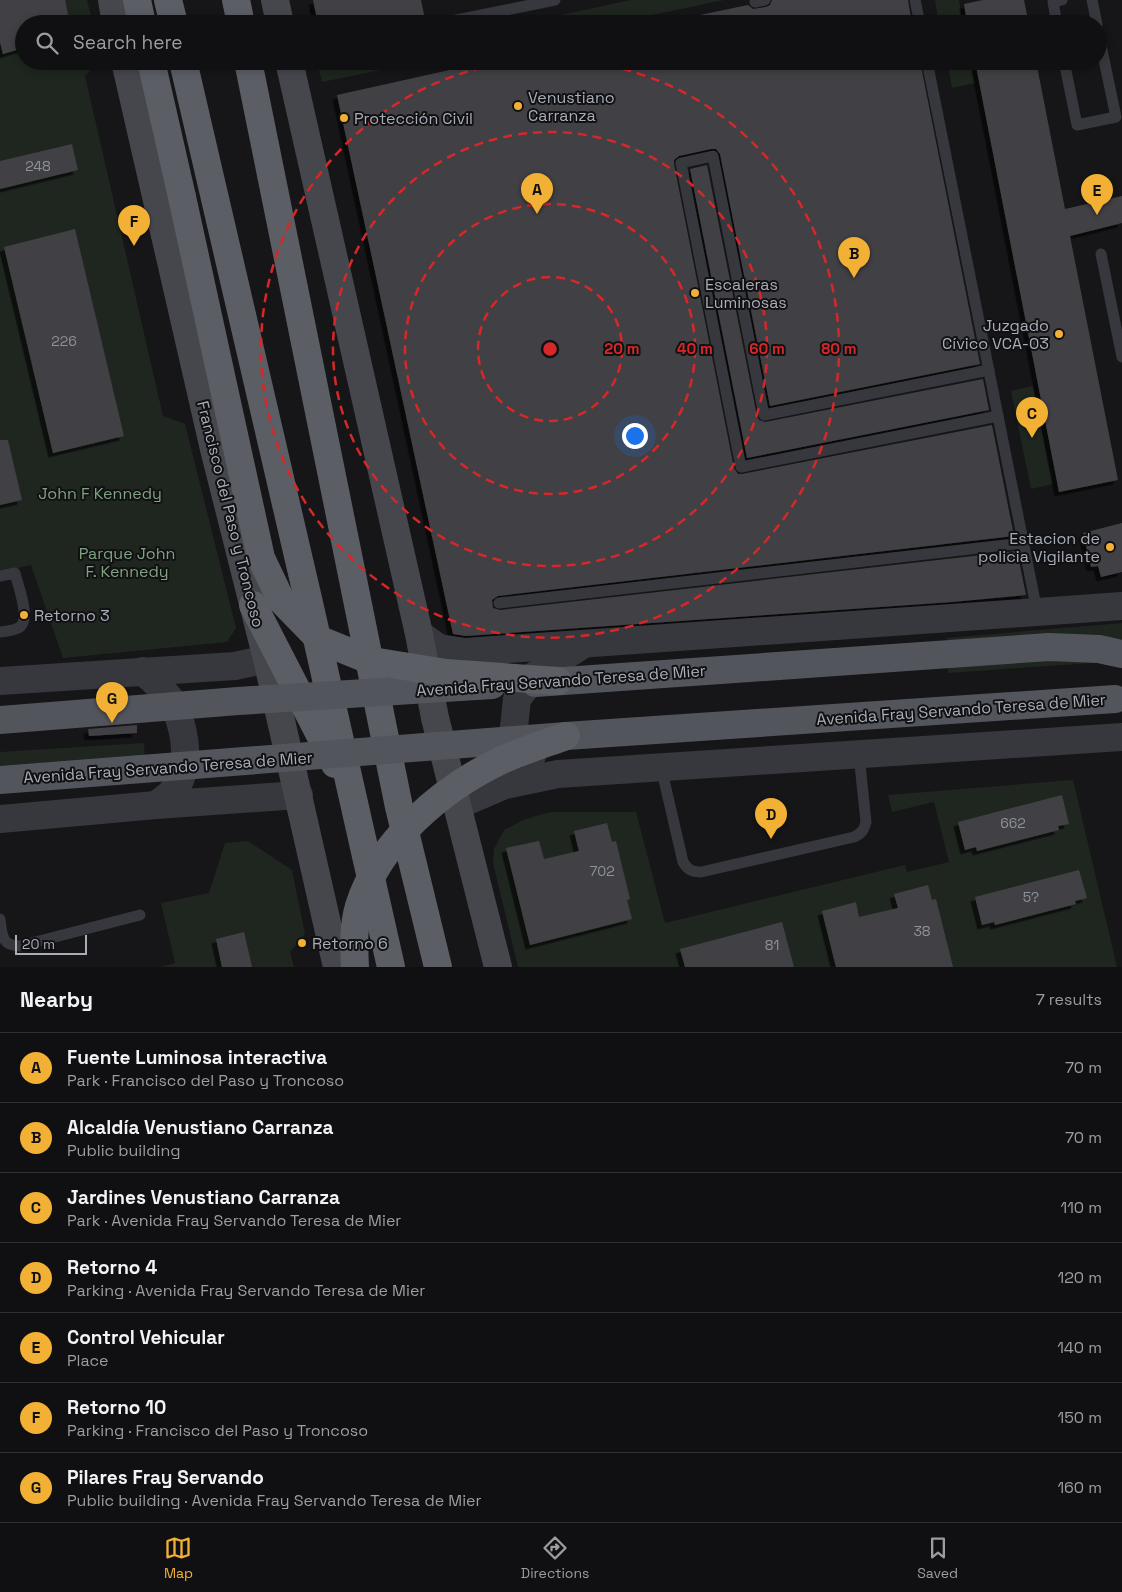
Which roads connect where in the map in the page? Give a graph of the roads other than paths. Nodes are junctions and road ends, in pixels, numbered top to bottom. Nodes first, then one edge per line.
1 (112, 0) edge
2 (137, 0) edge
3 (168, 0) edge
4 (236, 0) edge
5 (275, 0) edge
6 (555, 0) edge
7 (914, 0) edge
8 (1062, 0) edge
9 (1092, 0) edge
10 (114, 15) edge
11 (140, 15) edge
12 (172, 15) edge
13 (239, 15) edge
14 (278, 15) edge
15 (481, 15) edge
16 (918, 15) edge
17 (1055, 15) edge
18 (1095, 15) edge
19 (127, 70) edge
20 (153, 70) edge
21 (185, 70) edge
22 (250, 70) edge
23 (291, 70) edge
24 (929, 70) edge
25 (1066, 70) edge
26 (1106, 70) edge
27 (1101, 254) dead end
28 (1122, 357) edge
29 (989, 370) junction
30 (998, 416) junction
31 (1023, 543) junction
32 (0, 576) edge
33 (499, 604) dead end
34 (253, 605) junction
35 (1122, 606) edge
36 (1037, 611) junction
37 (0, 632) edge
38 (419, 634) junction
39 (585, 644) junction
40 (1122, 654) edge
41 (267, 659) junction
42 (143, 671) junction
43 (0, 681) edge
44 (558, 681) junction
45 (1115, 699) dead end
46 (0, 720) edge
47 (566, 736) junction
48 (1122, 737) edge
49 (859, 755) junction
50 (661, 767) junction
51 (616, 771) junction
52 (0, 780) edge
53 (299, 795) junction
54 (352, 798) junction
55 (156, 804) junction
56 (458, 804) junction
57 (0, 819) edge
58 (140, 915) dead end
59 (0, 919) edge
60 (337, 967) edge
61 (355, 967) edge
62 (392, 967) edge
63 (438, 967) edge
64 (498, 967) edge

1 - 10 main road
2 - 11 highway
3 - 12 highway
4 - 13 highway
5 - 14 main road
6 - 15 lane
7 - 16 lane
8 - 17 lane
9 - 18 lane
19 - 34 main road, Francisco del Paso y Troncoso
20 - 44 highway, bridge
21 - 54 highway
22 - 63 highway
23 - 38 main road
24 - 29 lane
25 - 26 lane
27 - 28 lane
29 - 30 lane
29 - 30 lane
30 - 31 lane
31 - 33 lane
31 - 36 lane
32 - 37 lane
34 - 41 main road, Francisco del Paso y Troncoso
34 - 54 highway
35 - 36 street
36 - 39 street
38 - 39 street
38 - 56 main road
39 - 51 street
40 - 44 main road, Avenida Fray Servando Teresa de Mier, bridge
41 - 42 street
41 - 53 main road, Francisco del Paso y Troncoso
42 - 43 street
42 - 55 street
44 - 46 main road, Avenida Fray Servando Teresa de Mier, bridge
45 - 47 main road, Avenida Fray Servando Teresa de Mier, bridge
47 - 52 main road, Avenida Fray Servando Teresa de Mier, bridge
47 - 61 highway, bridge
48 - 49 street
49 - 50 street
49 - 50 lane
50 - 51 street
51 - 56 street
53 - 55 street
53 - 60 main road, Francisco del Paso y Troncoso
54 - 62 highway
55 - 57 street
56 - 64 main road
58 - 59 lane

